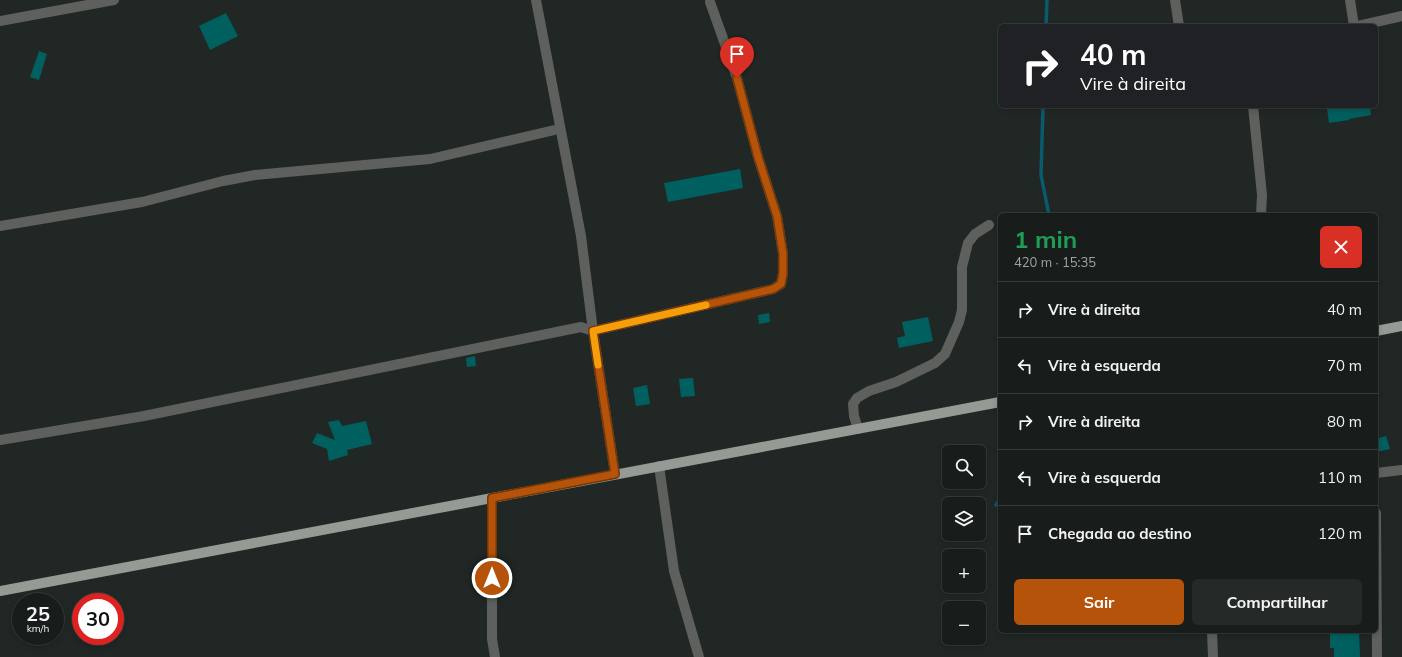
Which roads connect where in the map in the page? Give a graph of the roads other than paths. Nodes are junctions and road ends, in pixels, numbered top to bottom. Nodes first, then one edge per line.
1 (114, 0) edge
2 (536, 0) edge
3 (1175, 0) edge
4 (1350, 0) edge
5 (710, 2) dead end
6 (1402, 16) edge
7 (0, 21) edge
8 (1179, 24) edge
9 (1354, 24) edge
10 (1367, 24) edge
11 (1253, 108) edge
12 (559, 129) junction
13 (1261, 213) edge
14 (989, 225) dead end
15 (0, 226) edge
16 (1402, 326) edge
17 (593, 331) junction
18 (1378, 331) edge
19 (998, 402) edge
20 (858, 429) junction
21 (0, 440) edge
22 (659, 466) junction
23 (1402, 470) edge
24 (1378, 473) edge
25 (615, 474) junction
26 (492, 498) junction
27 (0, 591) edge
28 (1212, 633) edge
29 (1377, 633) edge
30 (494, 657) edge
31 (699, 657) edge
32 (1214, 657) edge
33 (1377, 657) edge

1 - 7 street
2 - 12 street
3 - 8 street
4 - 9 street
5 - 17 street
6 - 10 street
11 - 13 street
12 - 15 street
12 - 17 street
14 - 20 street
16 - 18 main road
17 - 21 street
17 - 25 street
19 - 20 main road
20 - 22 main road
22 - 25 main road
22 - 31 street
23 - 24 street
25 - 26 main road
26 - 27 main road
26 - 30 street
28 - 32 street
29 - 33 street

